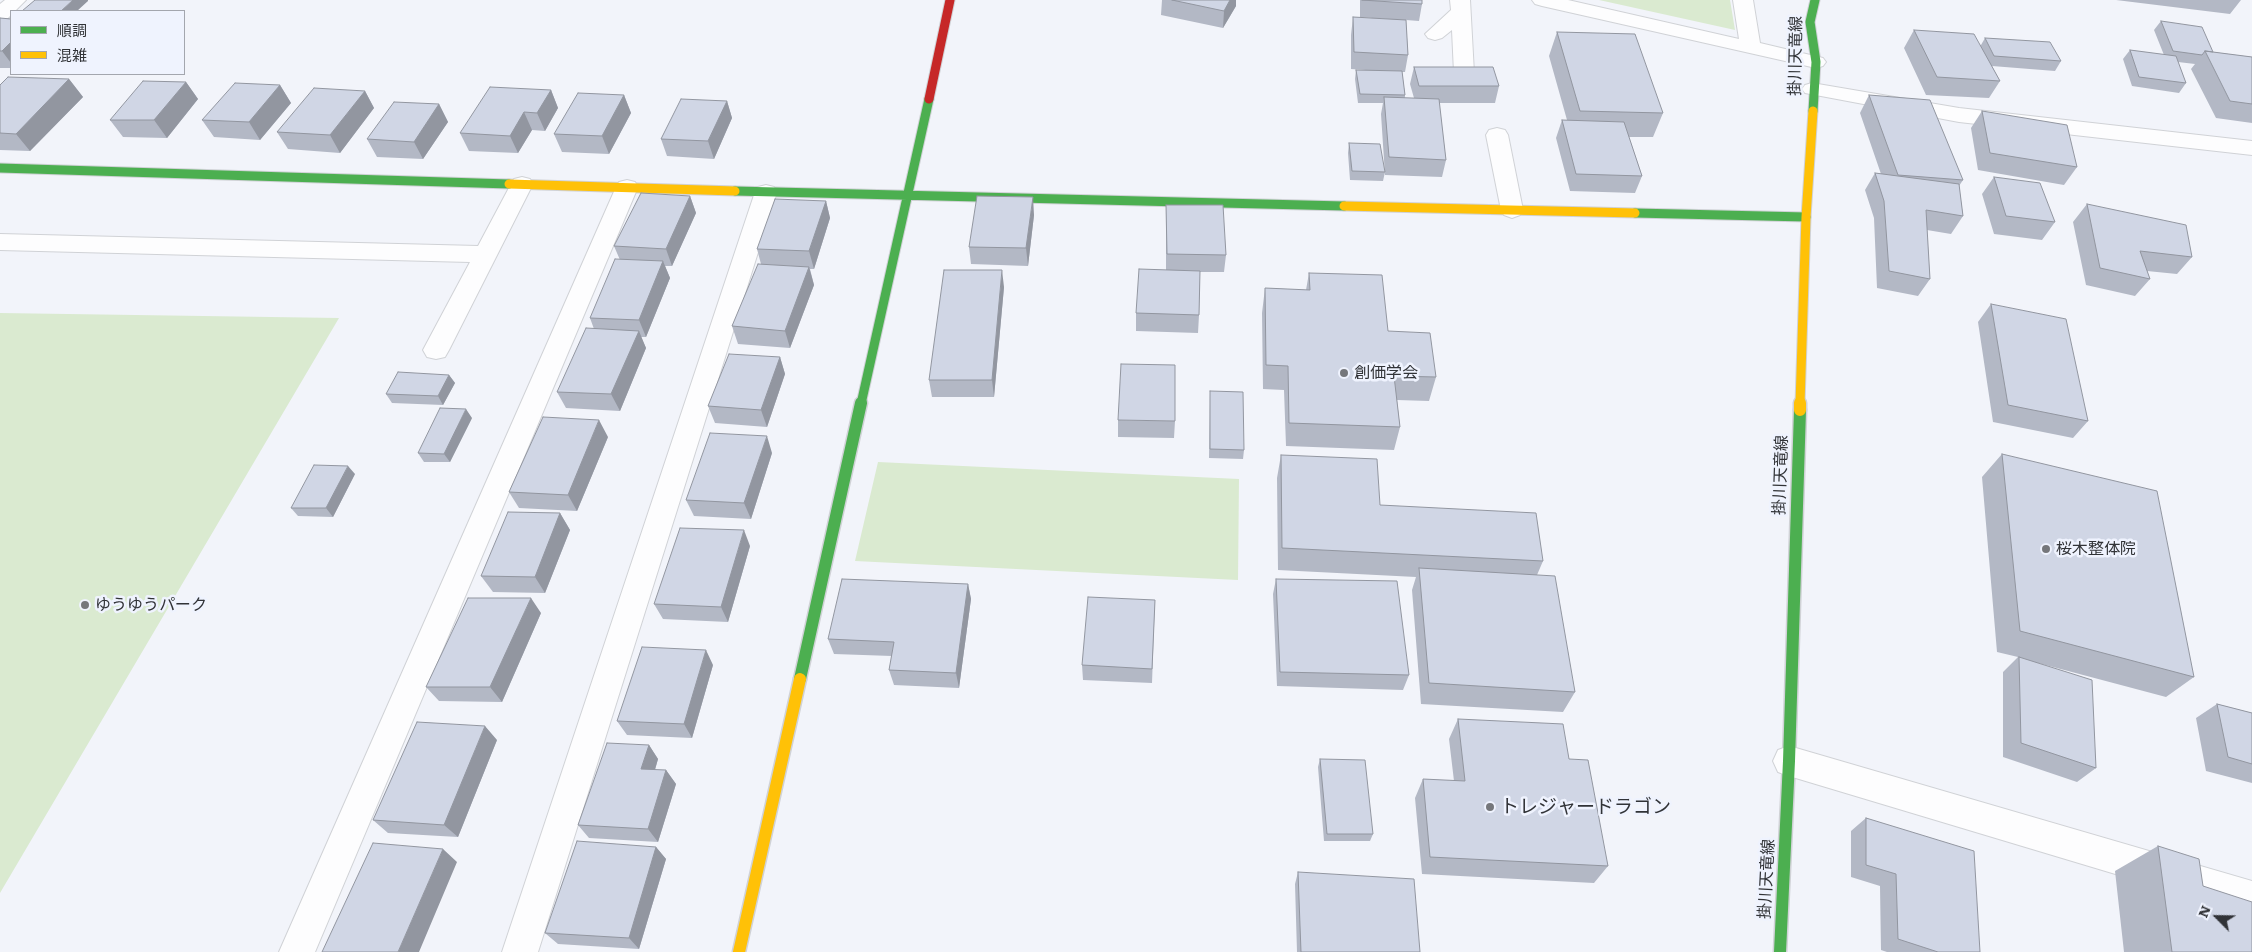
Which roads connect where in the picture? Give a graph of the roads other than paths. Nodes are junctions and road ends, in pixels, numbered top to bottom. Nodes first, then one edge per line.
1 (16, 0) edge
2 (950, 0) edge
3 (1542, 0) edge
4 (1743, 0) edge
5 (1815, 0) edge
6 (1460, 6) edge
7 (0, 15) edge
8 (1436, 34) dead end
9 (1750, 46) junction
10 (1816, 62) junction
11 (1464, 74) edge
12 (1812, 89) junction
13 (1497, 134) dead end
14 (2252, 148) edge
15 (0, 168) edge
16 (522, 184) junction
17 (627, 187) junction
18 (766, 192) junction
19 (909, 196) junction
20 (1512, 210) junction
21 (1806, 218) junction
22 (0, 242) edge
23 (485, 254) junction
24 (436, 350) dead end
25 (1789, 762) junction
26 (2252, 898) edge
27 (297, 952) edge
28 (520, 952) edge
29 (740, 952) edge
30 (1780, 952) edge

1 - 7 street
2 - 19 street
3 - 9 street
4 - 9 street
5 - 10 street, 掛川天竜線
6 - 8 street
6 - 11 street
9 - 10 street
10 - 12 street, 掛川天竜線
12 - 14 street
12 - 21 street, 掛川天竜線
13 - 20 street
15 - 16 street
16 - 17 street
16 - 23 street
17 - 18 street
17 - 27 street
18 - 19 street
18 - 28 street
19 - 20 street
19 - 29 street
20 - 21 street
21 - 25 street, 掛川天竜線
22 - 23 street
23 - 24 street
25 - 26 street
25 - 30 street, 掛川天竜線

